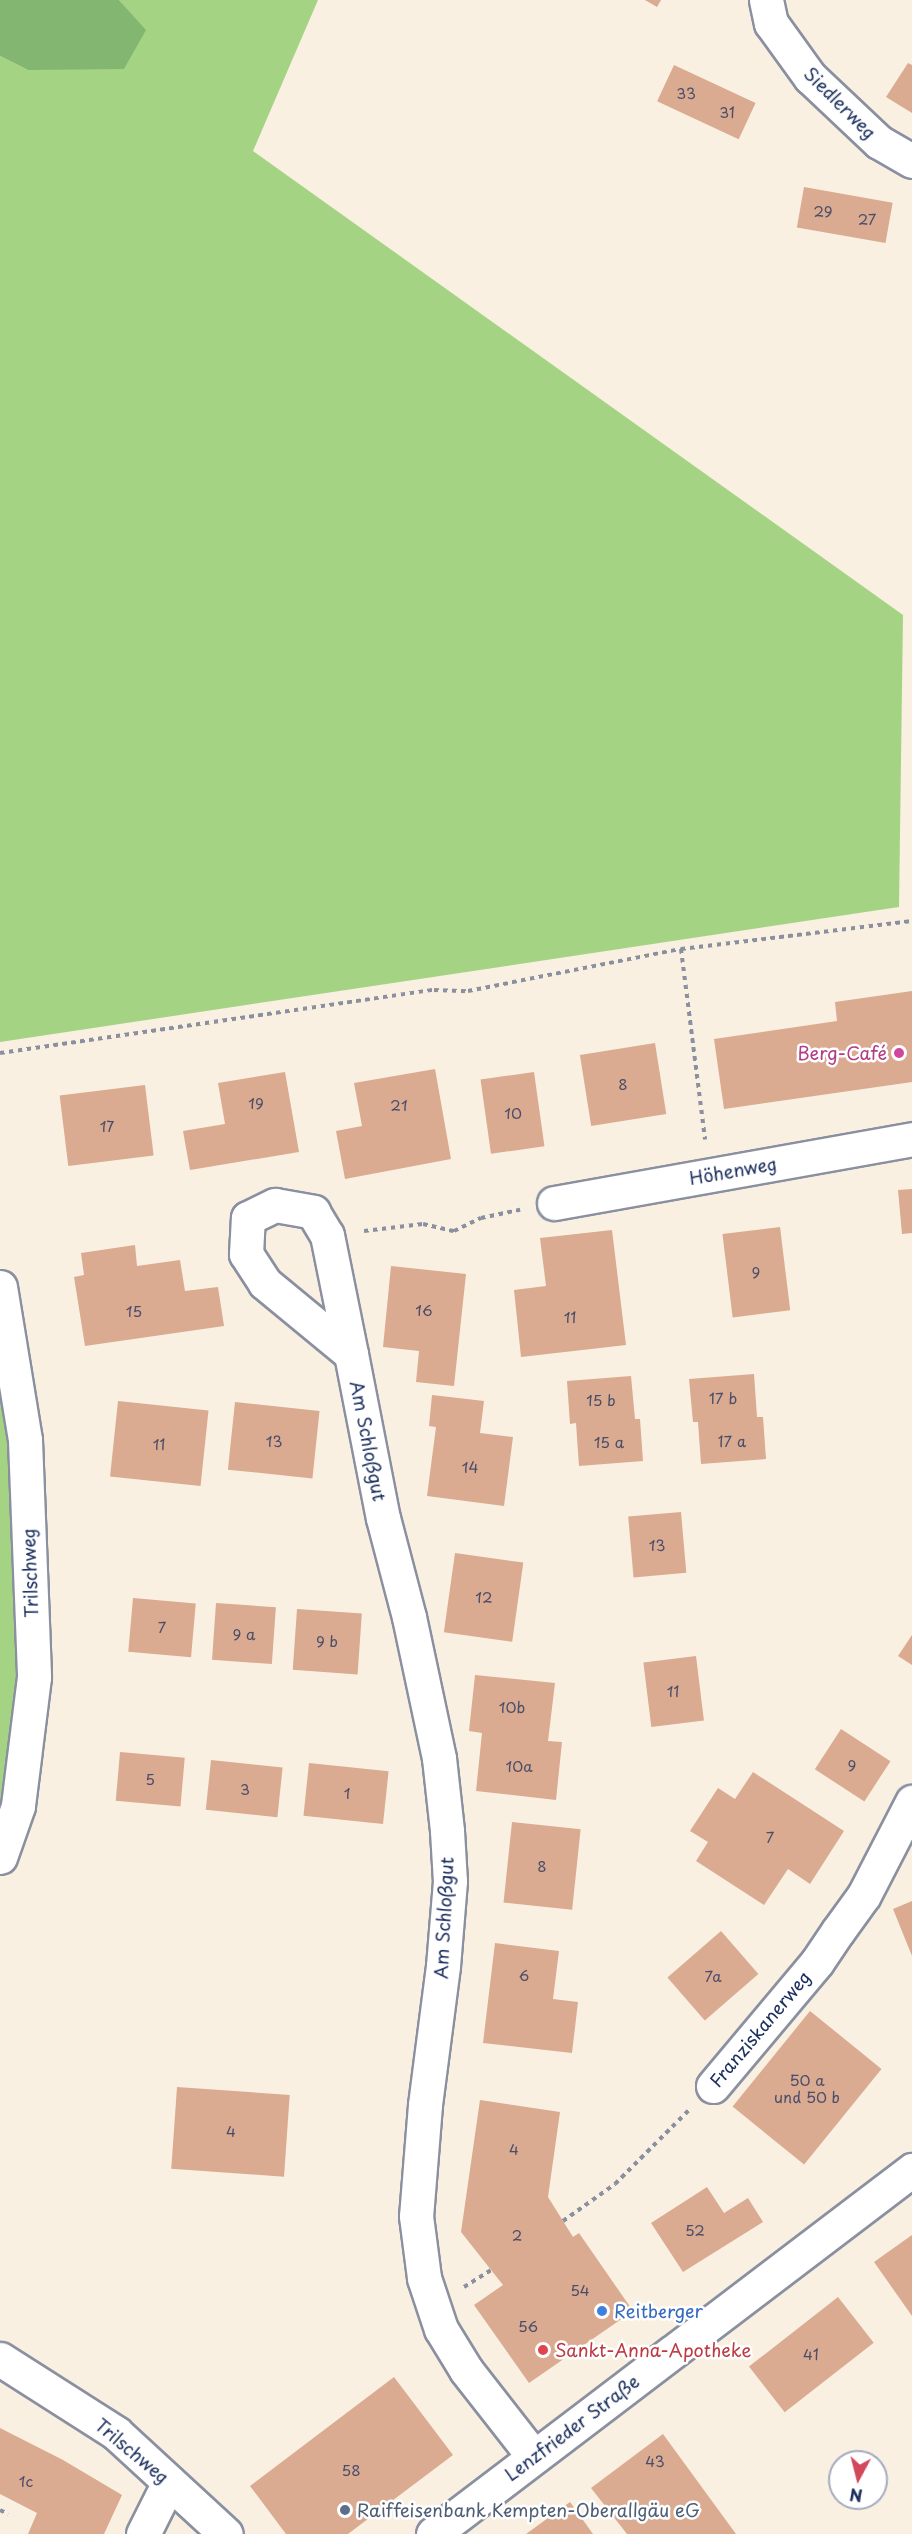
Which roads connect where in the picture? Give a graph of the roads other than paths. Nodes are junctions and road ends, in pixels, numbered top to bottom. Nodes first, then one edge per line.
1 (766, 0) edge
2 (912, 161) edge
3 (912, 1139) edge
4 (554, 1203) road end
5 (0, 1287) edge
6 (351, 1354) junction
7 (912, 1802) edge
8 (0, 1857) edge
9 (713, 2086) road end
10 (912, 2170) edge
11 (0, 2359) edge
12 (534, 2457) junction
13 (169, 2482) junction
14 (144, 2534) edge
15 (226, 2534) edge
16 (433, 2534) edge

1 - 2 street, Siedlerweg
3 - 4 street, Höhenweg
5 - 8 street, Trilschweg
6 - 6 street, Am Schloßgut
6 - 12 street, Am Schloßgut
7 - 9 street, Franziskanerweg
10 - 12 street, Lenzfrieder Straße
11 - 13 street, Trilschweg
12 - 16 street, Lenzfrieder Straße
13 - 14 street
13 - 15 street, Trilschweg

